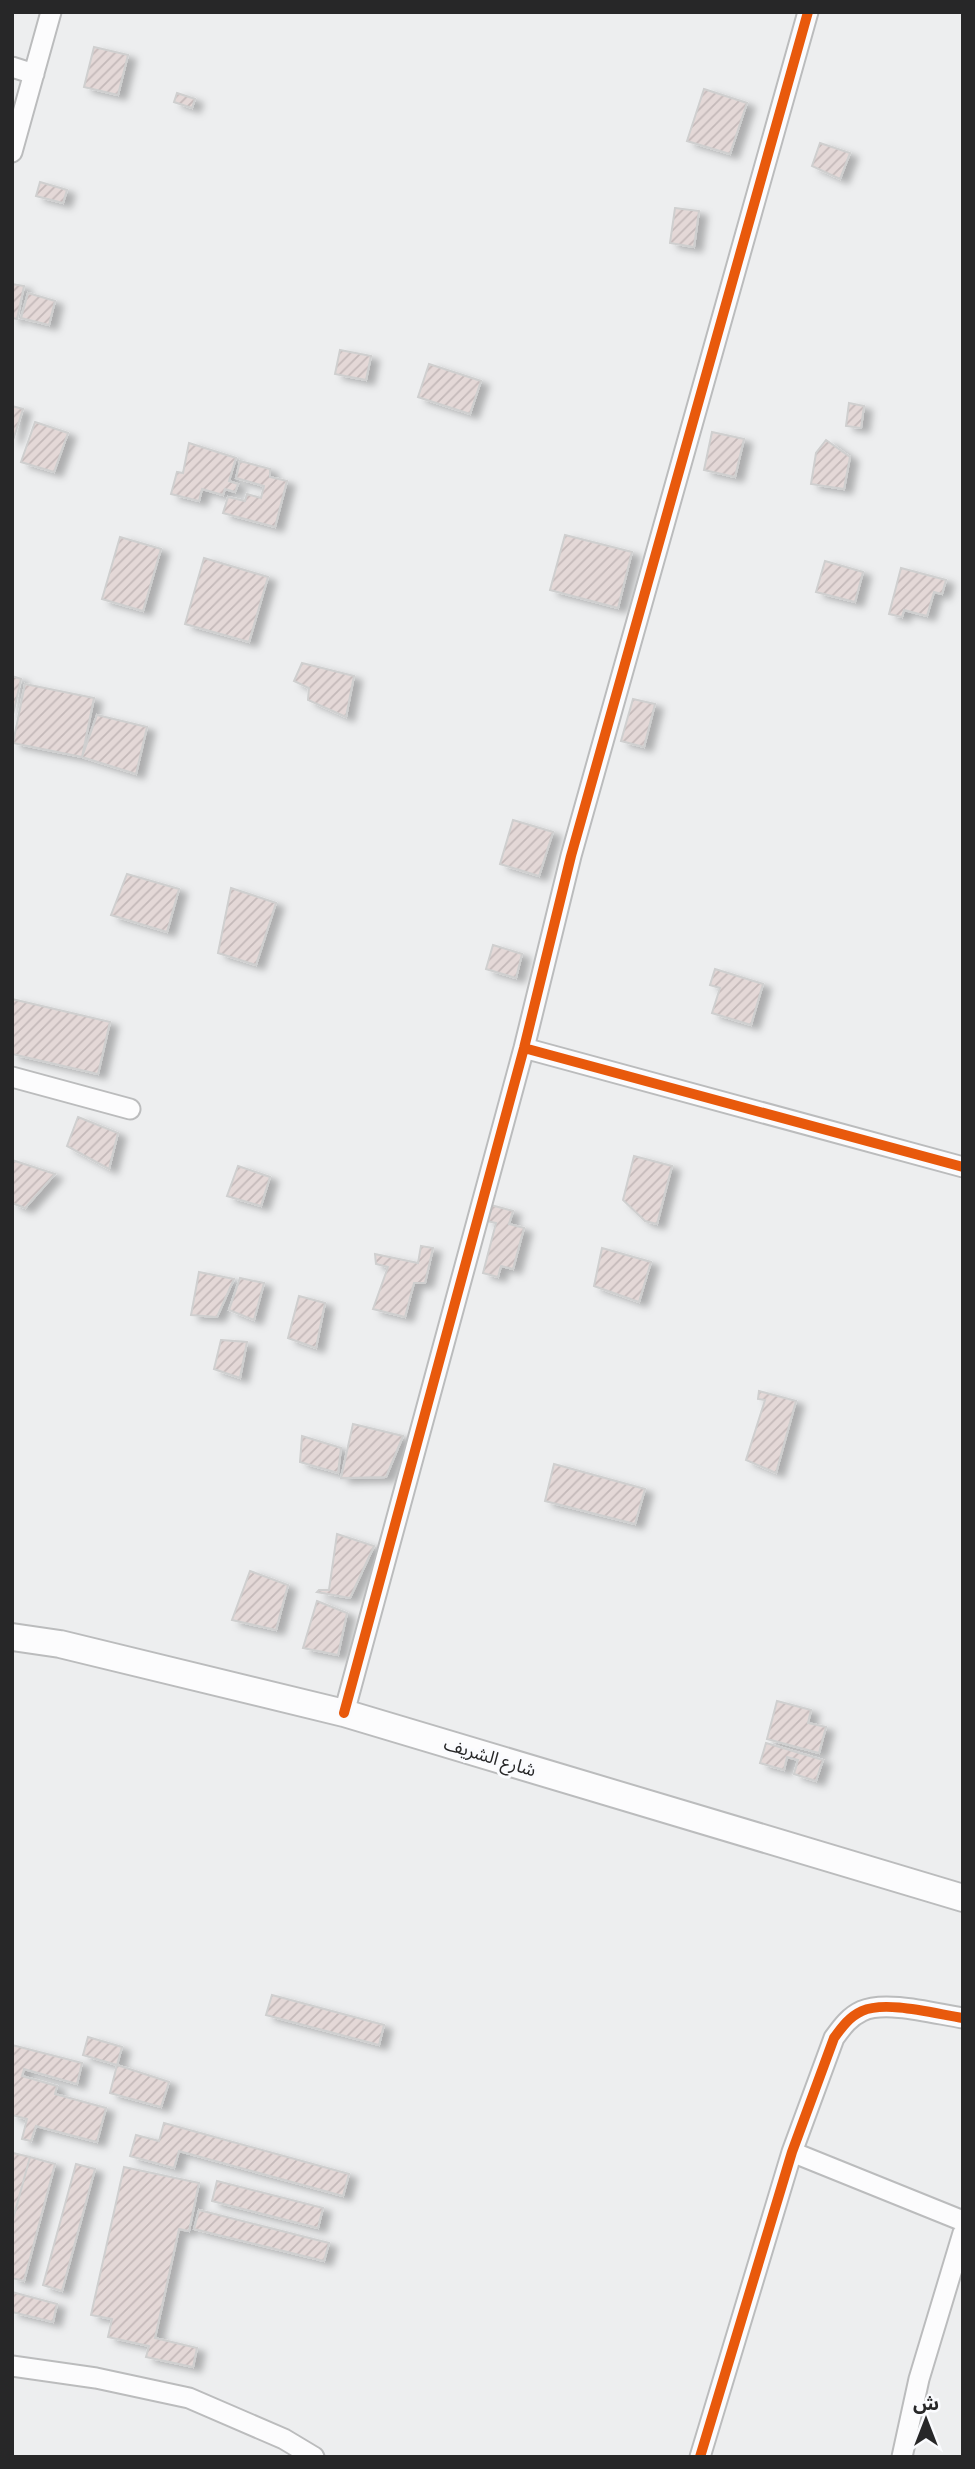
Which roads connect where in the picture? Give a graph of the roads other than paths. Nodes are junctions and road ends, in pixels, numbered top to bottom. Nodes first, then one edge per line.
1 (51, 12) edge
2 (808, 12) edge
3 (12, 67) edge
4 (34, 74) junction
5 (12, 152) edge
6 (524, 1048) junction
7 (12, 1077) edge
8 (130, 1109) dead end
9 (963, 1167) edge
10 (12, 1637) edge
11 (344, 1713) junction
12 (963, 1898) edge
13 (963, 2018) edge
14 (792, 2152) junction
15 (963, 2221) edge
16 (963, 2232) edge
17 (12, 2366) edge
18 (314, 2457) edge
19 (700, 2457) edge
20 (902, 2457) edge

1 - 4 street
2 - 6 street
3 - 4 street
4 - 5 street
6 - 9 street
6 - 11 street
7 - 8 street
10 - 11 main road, شارع الشريف
11 - 12 main road, شارع الشريف
13 - 14 street
14 - 15 street
14 - 19 street
16 - 20 street
17 - 18 street

